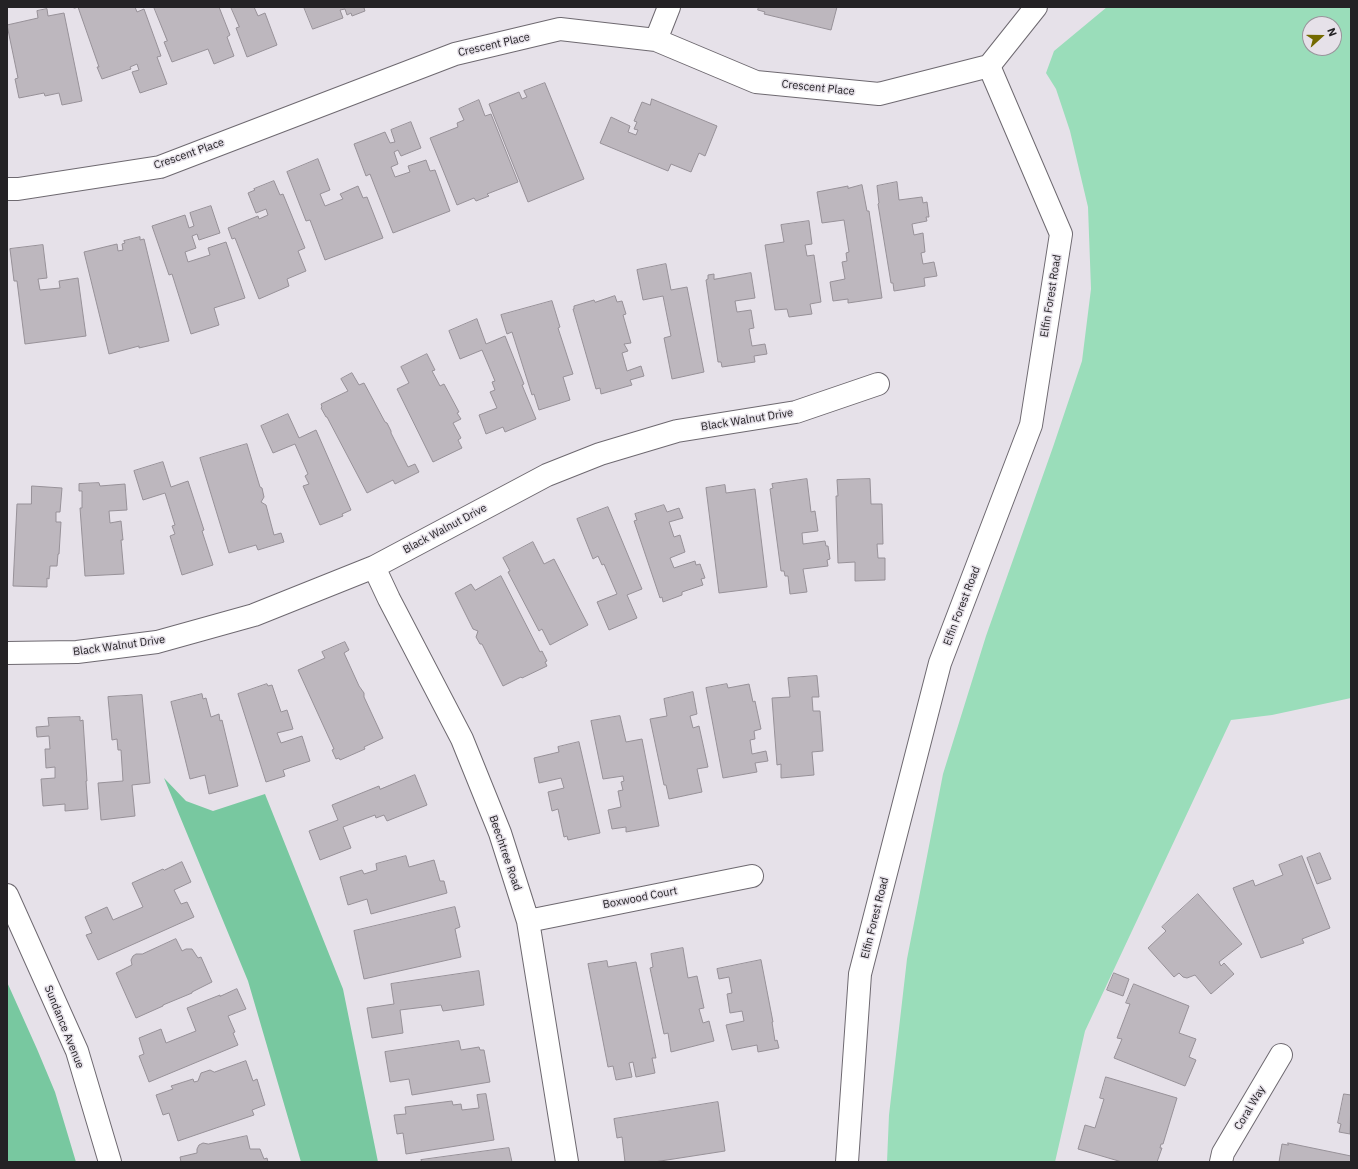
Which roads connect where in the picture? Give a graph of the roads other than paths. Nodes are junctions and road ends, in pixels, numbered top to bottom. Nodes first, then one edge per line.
1 (669, 7) edge
2 (1036, 7) edge
3 (656, 40) junction
4 (989, 66) junction
5 (7, 189) edge
6 (878, 384) dead end
7 (374, 566) junction
8 (7, 654) edge
9 (752, 876) dead end
10 (7, 895) edge
11 (528, 921) junction
12 (1281, 1055) dead end
13 (110, 1162) edge
14 (567, 1162) edge
15 (847, 1162) edge
16 (1221, 1162) edge

1 - 3 street
2 - 4 street
3 - 4 street, Crescent Place
3 - 5 street, Crescent Place
4 - 15 street, Elfin Forest Road
6 - 7 street, Black Walnut Drive
7 - 8 street, Black Walnut Drive
7 - 11 street, Beechtree Road
9 - 11 street, Boxwood Court
10 - 13 street, Sundance Avenue
11 - 14 street, Beechtree Road
12 - 16 street, Coral Way

